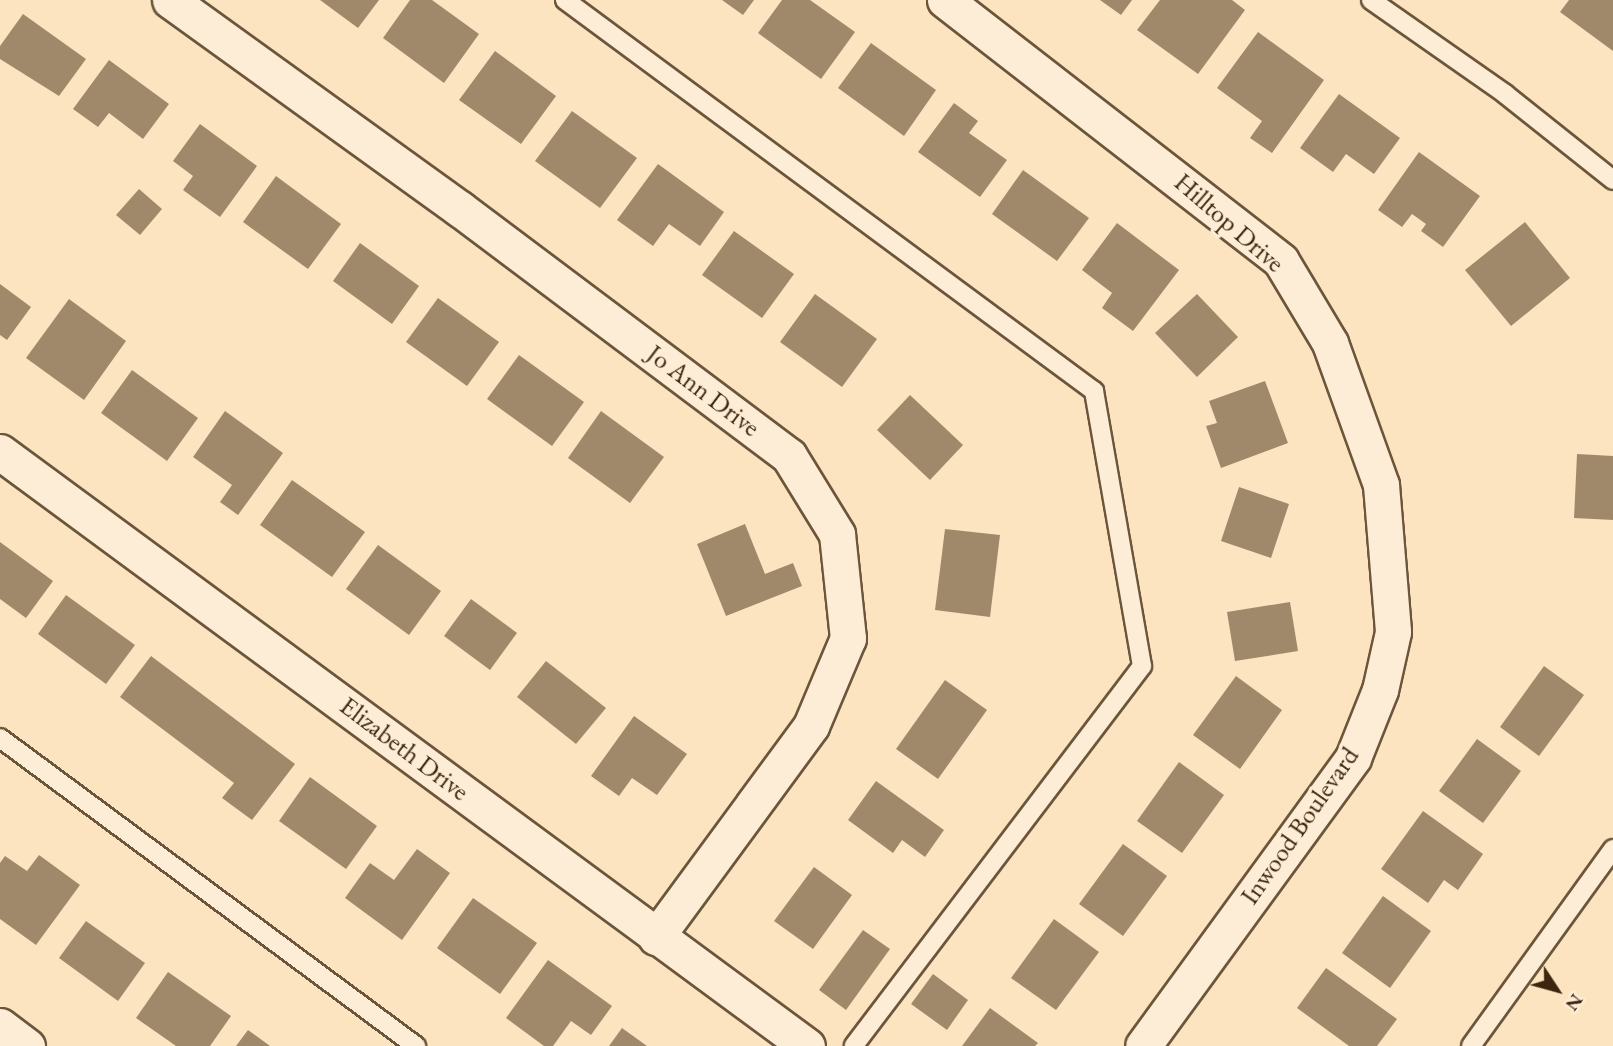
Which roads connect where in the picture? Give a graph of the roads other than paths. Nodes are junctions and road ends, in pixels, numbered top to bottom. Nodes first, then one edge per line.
1 (170, 0) edge
2 (565, 0) edge
3 (945, 0) edge
4 (1371, 0) edge
5 (1613, 180) edge
6 (0, 452) edge
7 (1389, 579) joint
8 (0, 738) edge
9 (1613, 849) edge
10 (656, 937) junction
11 (0, 1026) edge
12 (27, 1046) edge
13 (416, 1046) edge
14 (807, 1046) edge
15 (854, 1046) edge
16 (1143, 1046) edge
17 (1471, 1046) edge

1 - 10 street, Jo Ann Drive
2 - 15 lane
3 - 7 street, Hilltop Drive
4 - 5 lane
6 - 10 street, Elizabeth Drive
7 - 16 street, Inwood Boulevard
8 - 13 lane
9 - 17 lane
10 - 14 street, Elizabeth Drive
11 - 12 street

